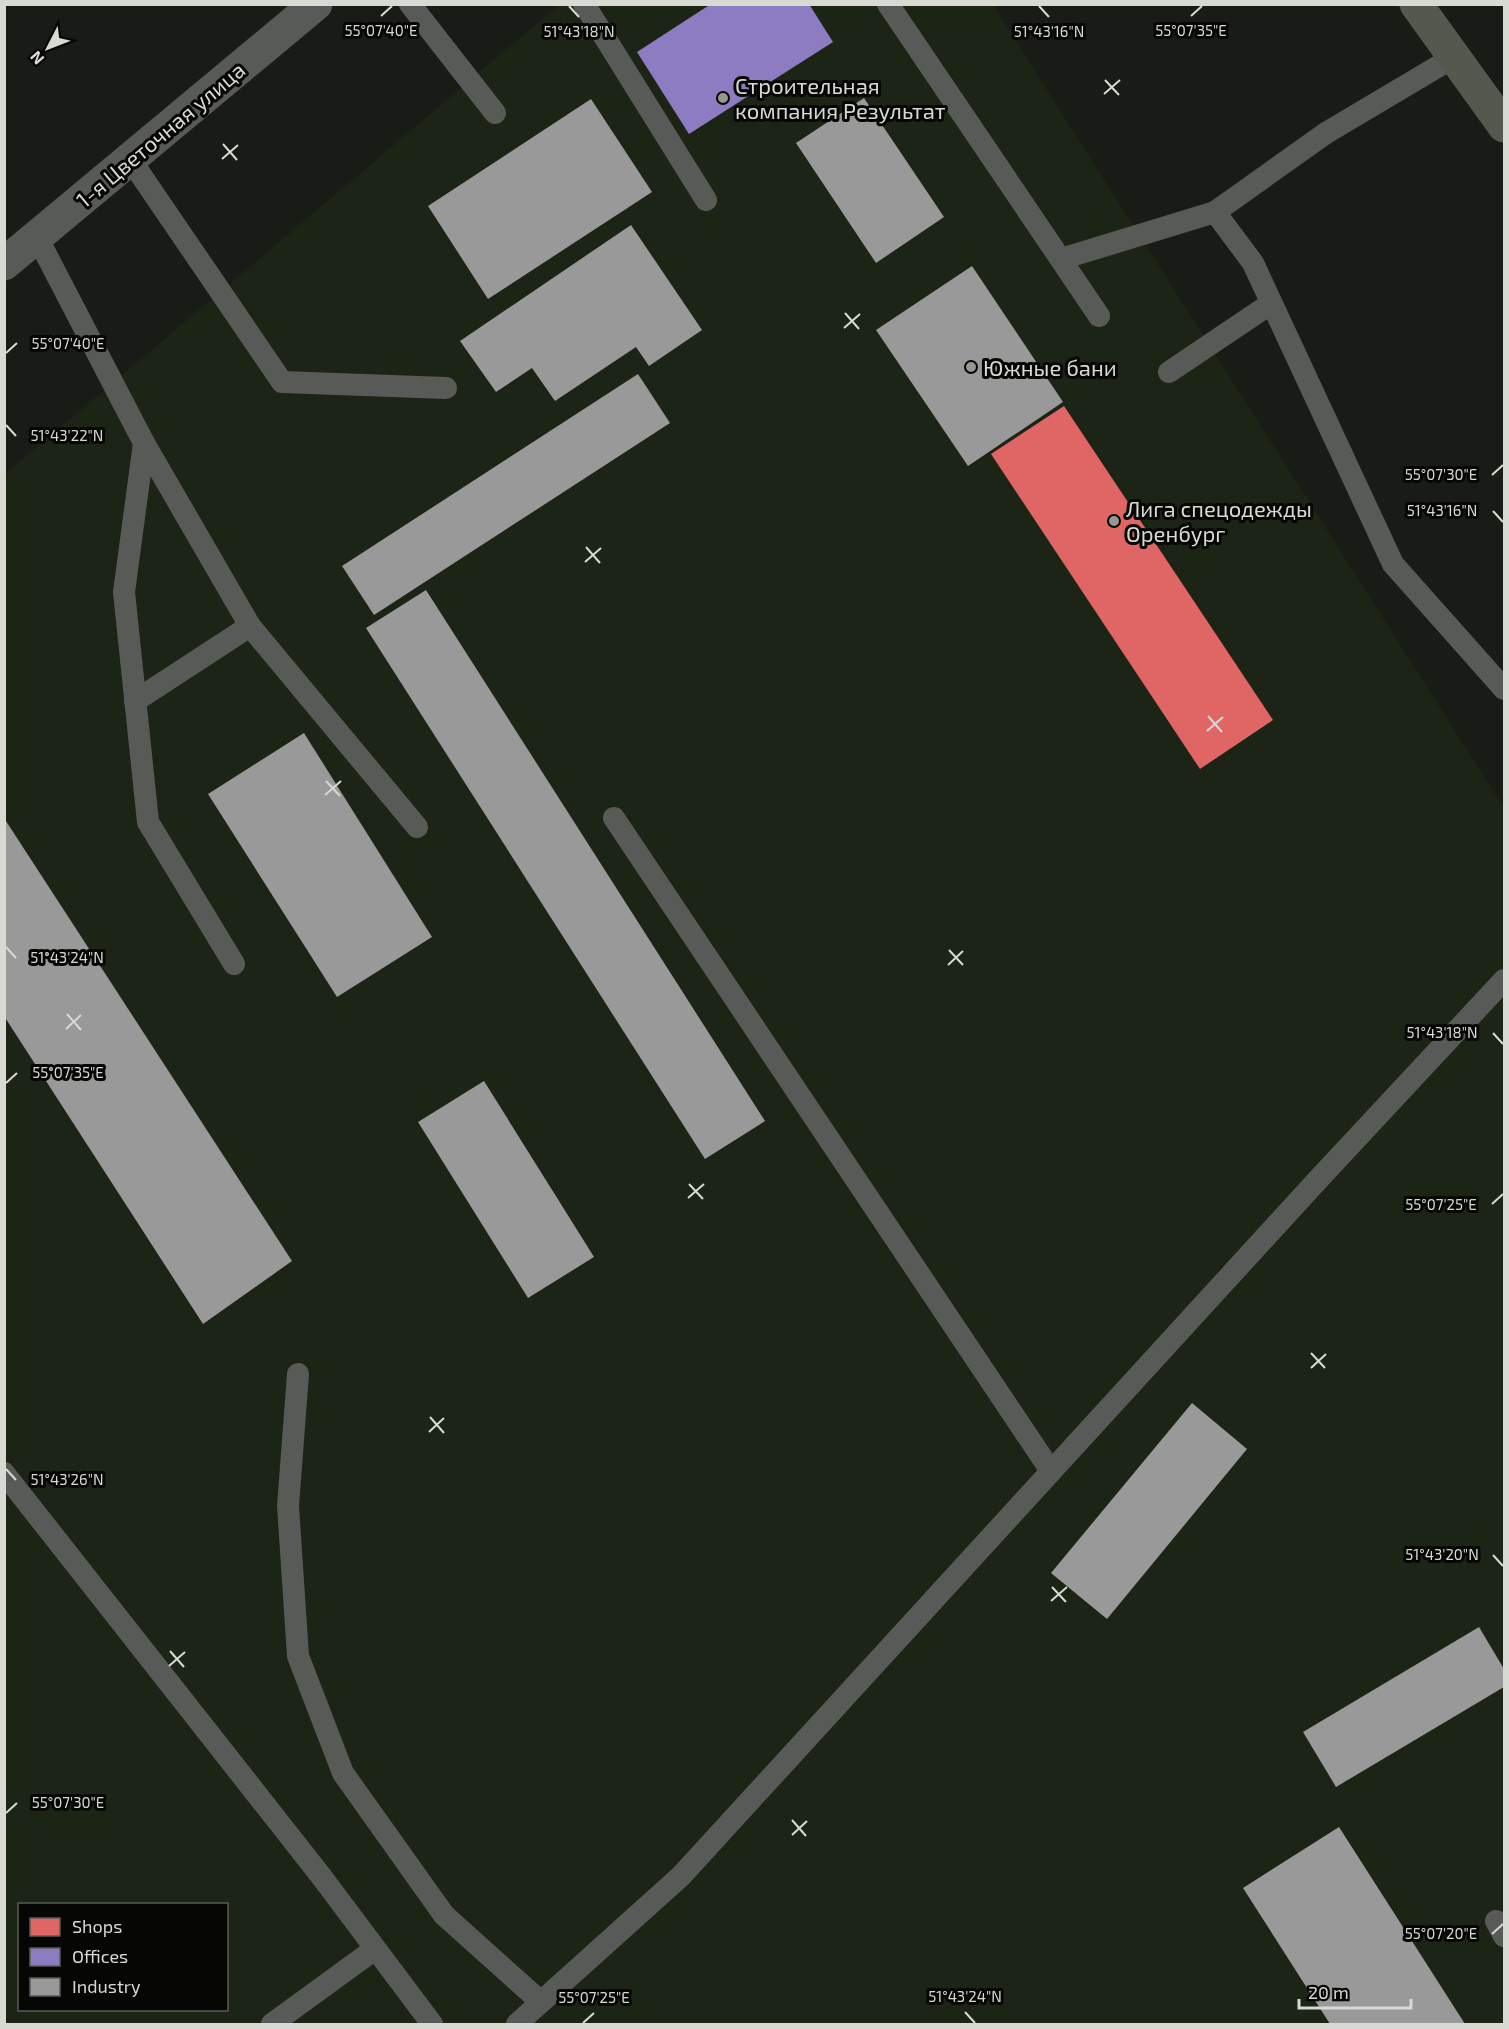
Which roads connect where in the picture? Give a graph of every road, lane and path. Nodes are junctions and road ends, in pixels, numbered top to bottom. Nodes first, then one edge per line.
1 (316, 4) edge
2 (410, 4) edge
3 (584, 4) edge
4 (888, 4) edge
5 (1416, 4) edge
6 (1454, 57) junction
7 (495, 113) dead end
8 (1504, 126) edge
9 (130, 159) junction
10 (706, 200) dead end
11 (1215, 212) junction
12 (37, 237) junction
13 (1062, 259) junction
14 (4, 264) edge
15 (1270, 304) junction
16 (1099, 316) dead end
17 (1169, 372) dead end
18 (446, 388) dead end
19 (144, 442) junction
20 (250, 626) junction
21 (1504, 688) edge
22 (135, 700) junction
23 (614, 818) dead end
24 (417, 827) dead end
25 (234, 964) dead end
26 (1504, 980) edge
27 (298, 1374) dead end
28 (1051, 1472) junction
29 (4, 1473) edge
30 (375, 1949) junction
31 (541, 2002) junction
32 (272, 2025) edge
33 (432, 2025) edge
34 (517, 2025) edge

1 - 9 street, 1-я Цветочная улица
2 - 7 lane
3 - 10 lane
4 - 13 lane
5 - 6 main road
6 - 8 main road
6 - 11 lane
9 - 12 street, 1-я Цветочная улица
9 - 18 lane
11 - 13 lane
11 - 15 lane
12 - 14 street, 1-я Цветочная улица
12 - 19 lane
13 - 16 lane
15 - 17 lane
15 - 21 lane
19 - 20 lane
19 - 22 lane
20 - 22 lane
20 - 24 lane
22 - 25 lane
23 - 28 lane
26 - 28 lane
27 - 31 lane
28 - 31 lane
29 - 30 lane
30 - 32 lane
30 - 33 lane
31 - 34 lane

